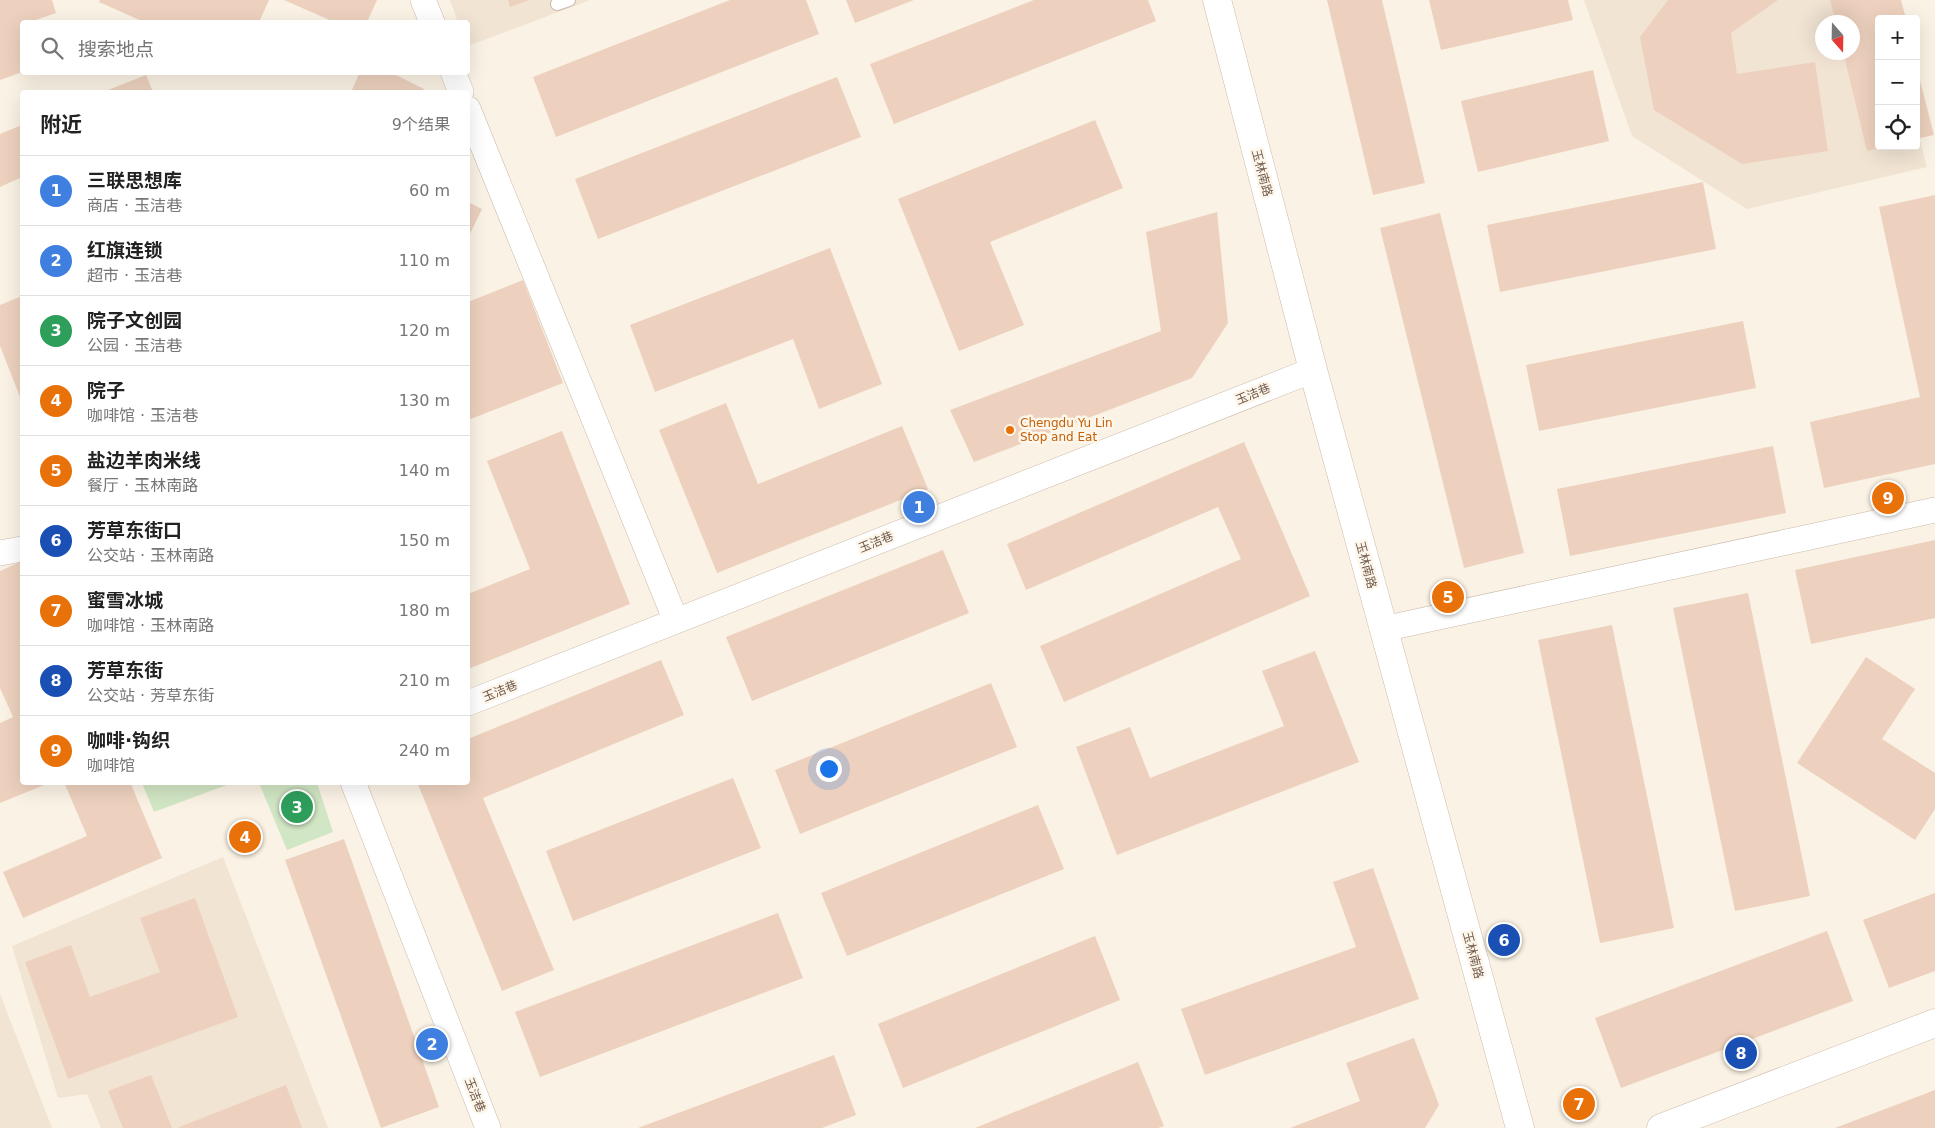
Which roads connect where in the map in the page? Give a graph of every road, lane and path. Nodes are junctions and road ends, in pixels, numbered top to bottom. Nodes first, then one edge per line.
1 (423, 0) edge
2 (1217, 0) edge
3 (431, 20) edge
4 (453, 75) edge
5 (460, 90) edge
6 (470, 114) edge
7 (1313, 370) junction
8 (1935, 510) edge
9 (20, 549) edge
10 (0, 553) edge
11 (676, 621) junction
12 (1383, 628) junction
13 (470, 703) edge
14 (355, 785) edge
15 (1935, 1023) edge
16 (488, 1128) edge
17 (1520, 1128) edge
18 (1662, 1128) edge

1 - 3 street
2 - 7 main road, 玉林南路
4 - 5 street
6 - 11 street
7 - 11 street, 玉洁巷
7 - 12 main road, 玉林南路
8 - 12 street
9 - 10 street
11 - 13 street, 玉洁巷
12 - 17 main road, 玉林南路
14 - 16 street, 玉洁巷
15 - 18 main road

